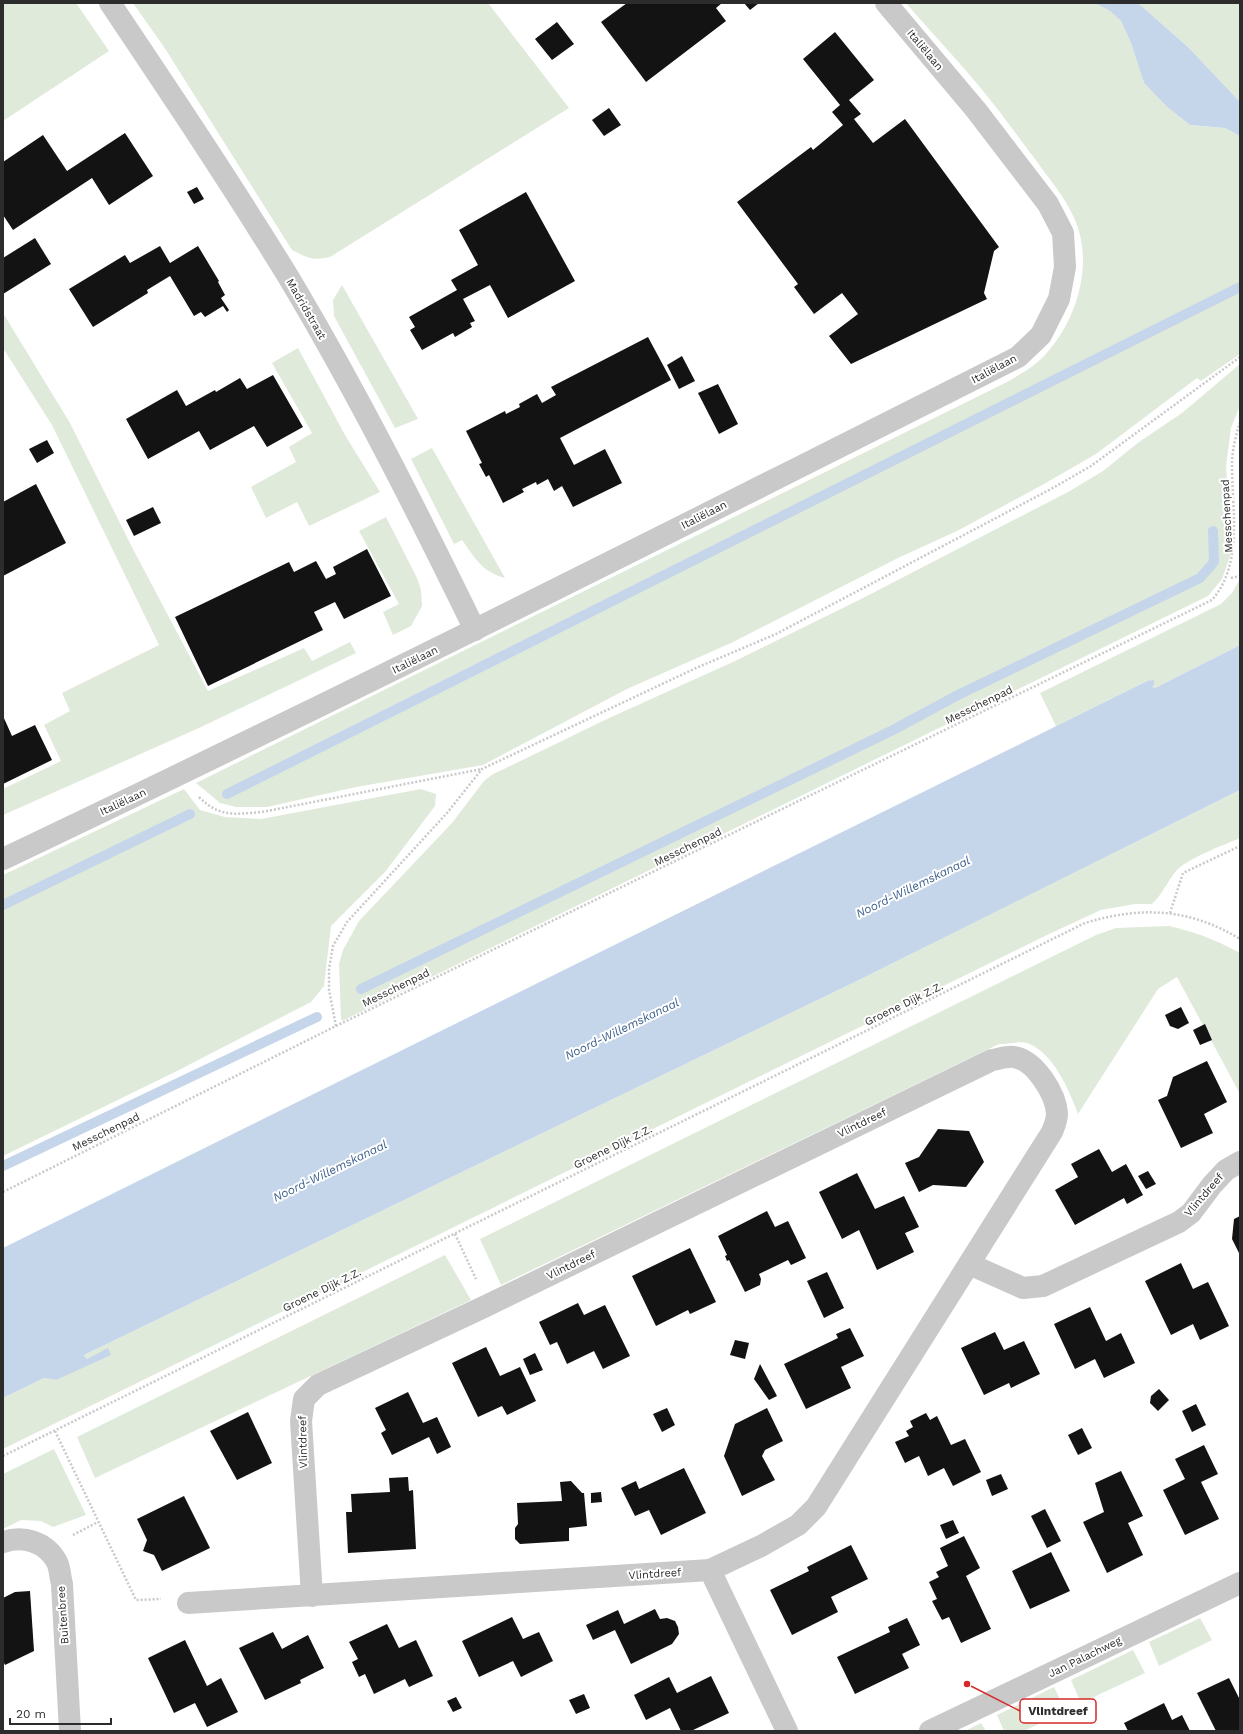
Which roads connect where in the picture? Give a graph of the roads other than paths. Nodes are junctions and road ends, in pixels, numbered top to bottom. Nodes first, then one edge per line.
1 (110, 3) edge
2 (886, 3) edge
3 (475, 630) junction
4 (3, 859) edge
5 (1240, 1162) edge
6 (969, 1264) junction
7 (3, 1542) edge
8 (710, 1570) junction
9 (1240, 1583) edge
10 (312, 1596) junction
11 (188, 1603) dead end
12 (70, 1731) edge
13 (787, 1731) edge
14 (930, 1731) edge

1 - 3 street, Madridstraat
2 - 3 street, Italiëlaan
3 - 4 street, Italiëlaan
5 - 6 street, Vlintdreef
6 - 8 street, Vlintdreef
6 - 10 street, Vlintdreef
7 - 12 street, Buitenbree
8 - 10 street, Vlintdreef
8 - 13 street
9 - 14 street, Jan Palachweg
10 - 11 street, Vlintdreef

